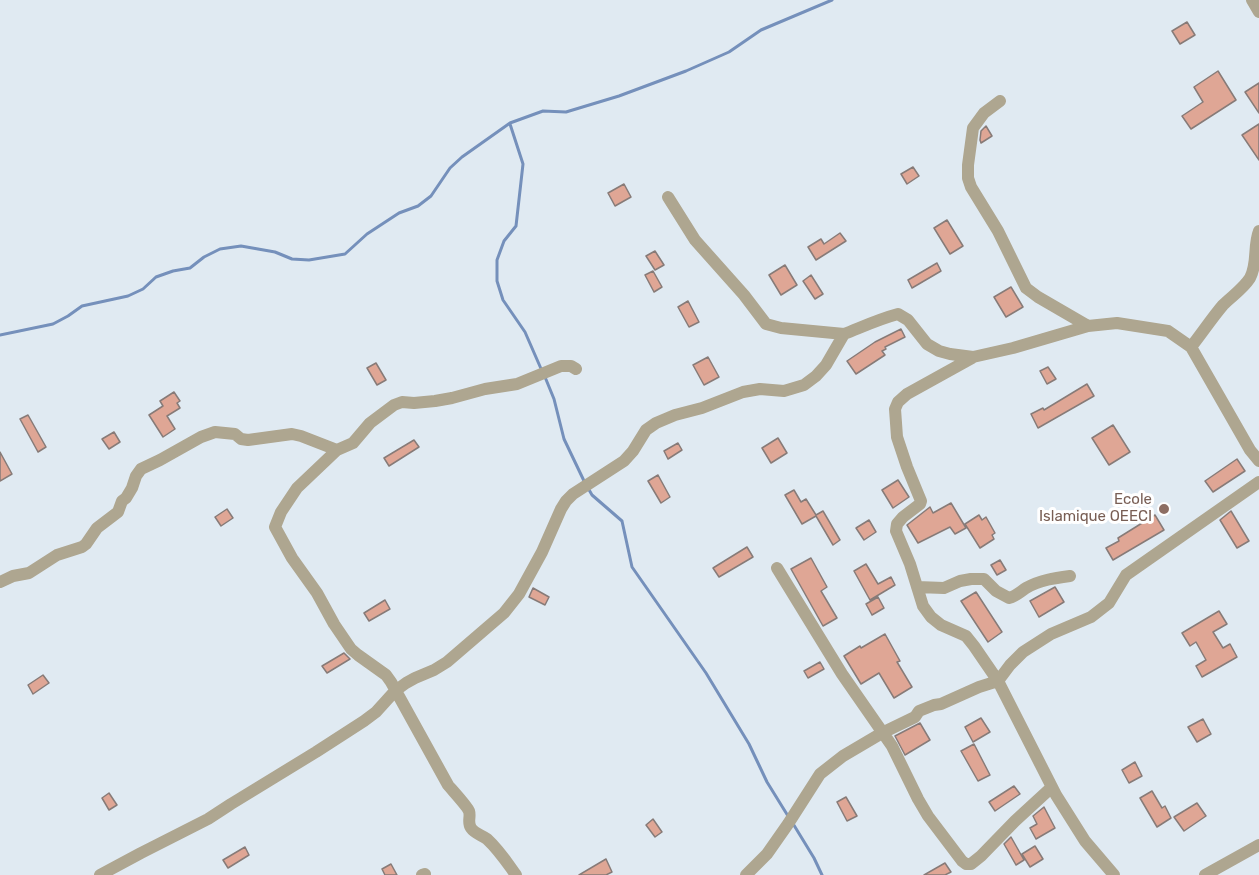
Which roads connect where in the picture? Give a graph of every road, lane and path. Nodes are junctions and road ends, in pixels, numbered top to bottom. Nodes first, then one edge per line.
1 (1252, 0) edge
2 (1259, 12) edge
3 (1000, 101) dead end
4 (668, 197) dead end
5 (1259, 231) edge
6 (1088, 326) junction
7 (843, 334) junction
8 (1191, 347) junction
9 (973, 357) junction
10 (576, 369) dead end
11 (337, 450) junction
12 (1259, 461) edge
13 (1259, 482) edge
14 (777, 568) dead end
15 (1070, 576) dead end
16 (0, 582) edge
17 (917, 587) junction
18 (998, 681) junction
19 (395, 691) junction
20 (882, 733) junction
21 (1052, 787) junction
22 (1258, 850) edge
23 (100, 875) edge
24 (516, 875) edge
25 (746, 875) edge
26 (1114, 875) edge
27 (1205, 875) edge

1 - 2 street
3 - 6 street
4 - 7 street
5 - 8 street
6 - 8 street
6 - 9 street
7 - 9 street
7 - 19 street
8 - 12 street
9 - 17 street
10 - 11 street
11 - 16 street
11 - 19 street
13 - 18 street
14 - 20 street
15 - 17 street
17 - 18 street
18 - 20 street
18 - 21 street
19 - 23 street
19 - 24 street
20 - 21 street
20 - 25 street
21 - 26 street
22 - 27 street

